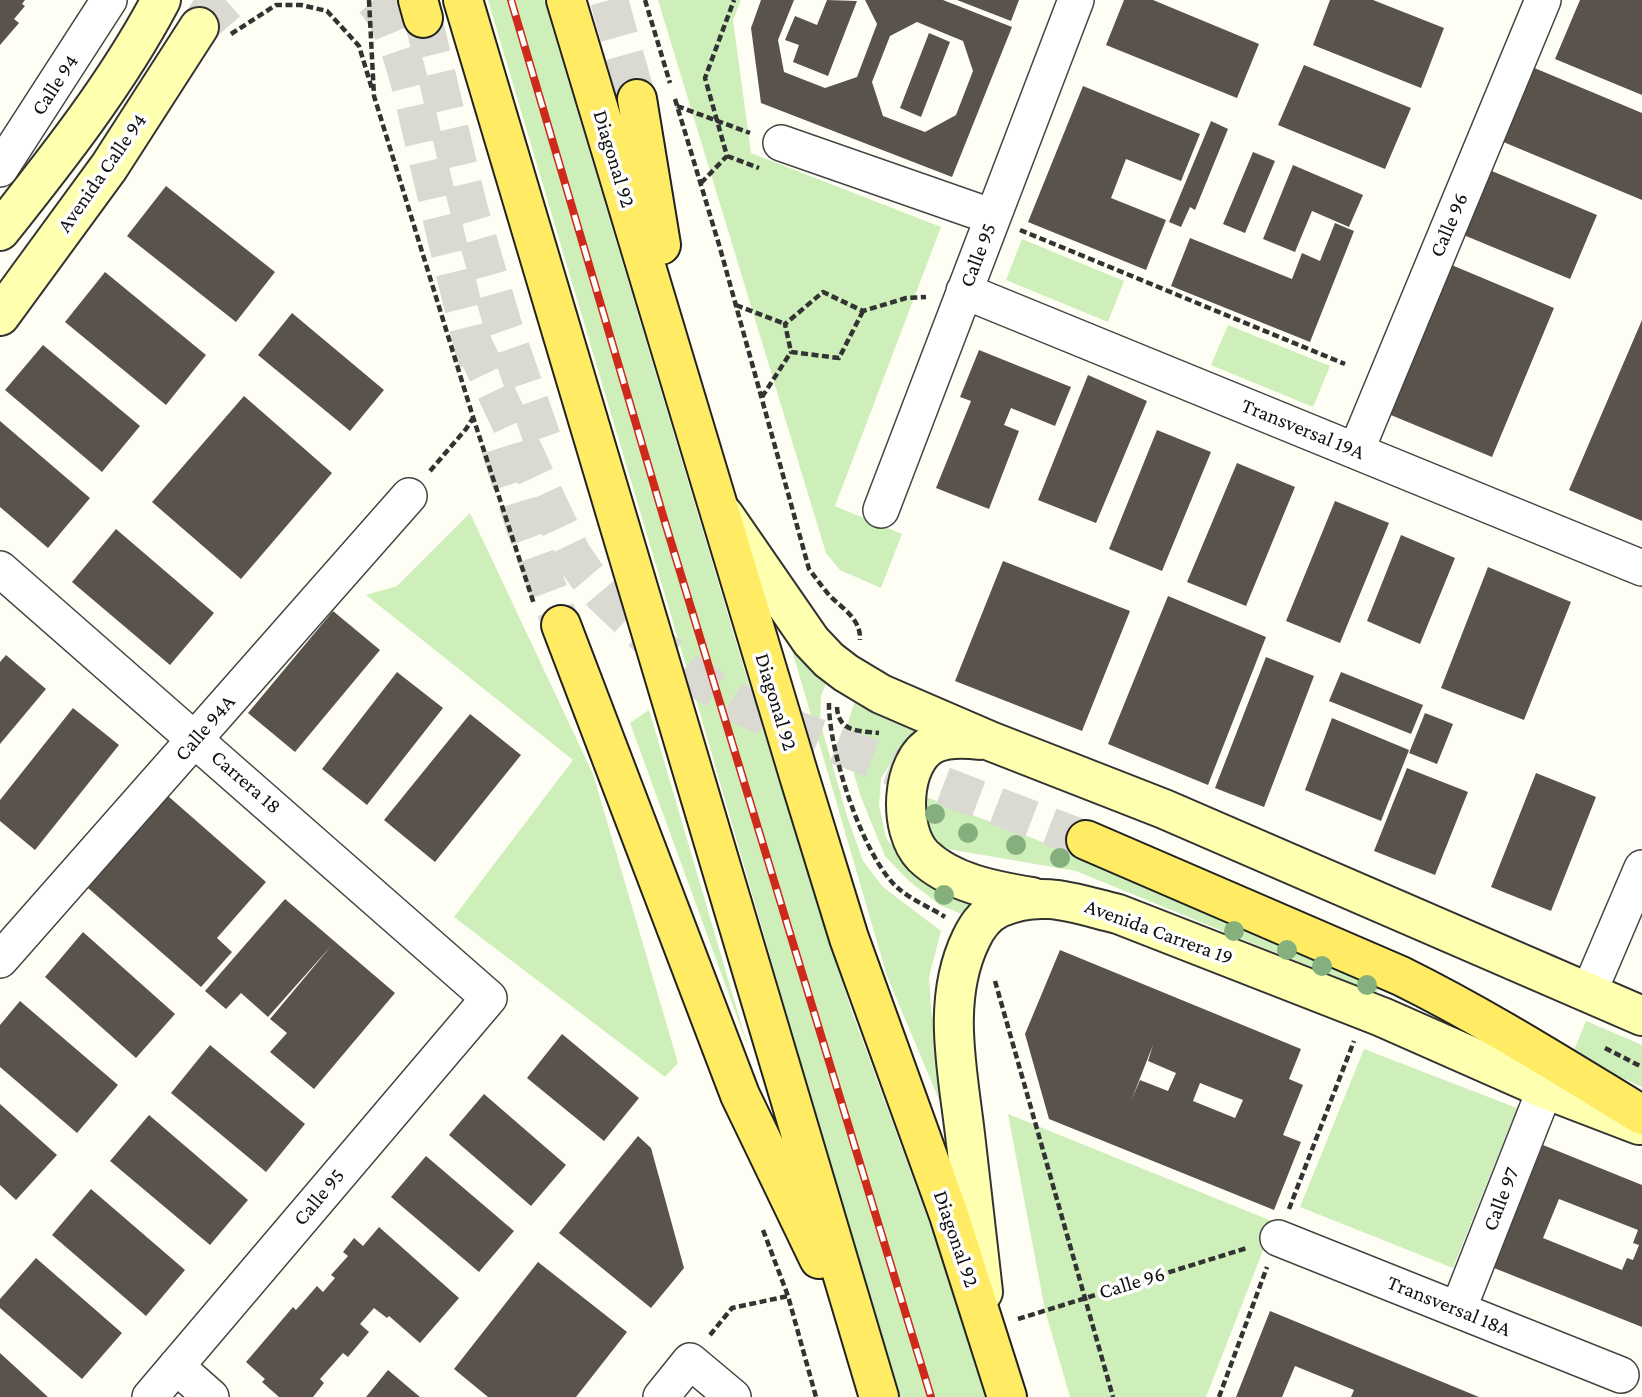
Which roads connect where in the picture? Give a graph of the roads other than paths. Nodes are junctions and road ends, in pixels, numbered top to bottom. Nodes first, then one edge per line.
1 (109, 0) edge
2 (161, 0) edge
3 (463, 0) edge
4 (566, 0) edge
5 (1076, 0) edge
6 (1543, 0) edge
7 (214, 32) road end
8 (637, 99) tunnel mouth
9 (781, 143) road end
10 (0, 169) edge
11 (1005, 223) junction
12 (0, 231) edge
13 (964, 291) junction
14 (0, 316) edge
15 (685, 396) junction
16 (1356, 451) junction
17 (410, 496) road end
18 (717, 505) junction
19 (881, 510) dead end
20 (1642, 568) edge
21 (0, 569) edge
22 (561, 625) tunnel mouth
23 (196, 738) junction
24 (989, 740) junction
25 (1086, 840) tunnel mouth
26 (1642, 868) edge
27 (1032, 897) junction
28 (0, 960) edge
29 (1589, 992) junction
30 (489, 998) joint
31 (1642, 1016) edge
32 (1545, 1089) junction
33 (1642, 1115) edge
34 (1642, 1126) edge
35 (1278, 1238) road end
36 (1458, 1310) junction
37 (986, 1328) junction
38 (176, 1366) junction
39 (1621, 1375) dead end
40 (874, 1381) edge
41 (150, 1397) edge
42 (211, 1397) edge
43 (661, 1397) edge
44 (733, 1397) edge
45 (1007, 1397) edge

1 - 10 street, Calle 94
2 - 12 main road
3 - 40 main road
4 - 15 main road, Diagonal 92
5 - 11 street, Calle 95
6 - 16 street, Calle 96
7 - 14 main road, Avenida Calle 94
8 - 15 main road
9 - 11 street
11 - 13 street, Calle 95
13 - 16 street, Transversal 19A
13 - 19 street, Calle 95
15 - 18 main road, Diagonal 92
16 - 20 street, Transversal 19A
17 - 23 street, Calle 94A
18 - 24 main road
18 - 37 main road, Diagonal 92
21 - 23 street, Carrera 18
22 - 40 main road
23 - 28 street, Calle 94A
23 - 30 street, Carrera 18
24 - 27 main road
24 - 29 main road
25 - 33 main road
26 - 29 street
27 - 32 main road, Avenida Carrera 19
27 - 37 main road, Avenida Carrera 19
29 - 31 main road
30 - 38 street, Calle 95
32 - 34 main road, Avenida Carrera 19
32 - 36 street, Calle 97
35 - 36 street, Transversal 18A
36 - 39 street, Transversal 18A
37 - 45 main road, Diagonal 92
38 - 41 street, Calle 95
38 - 42 street
43 - 44 street

